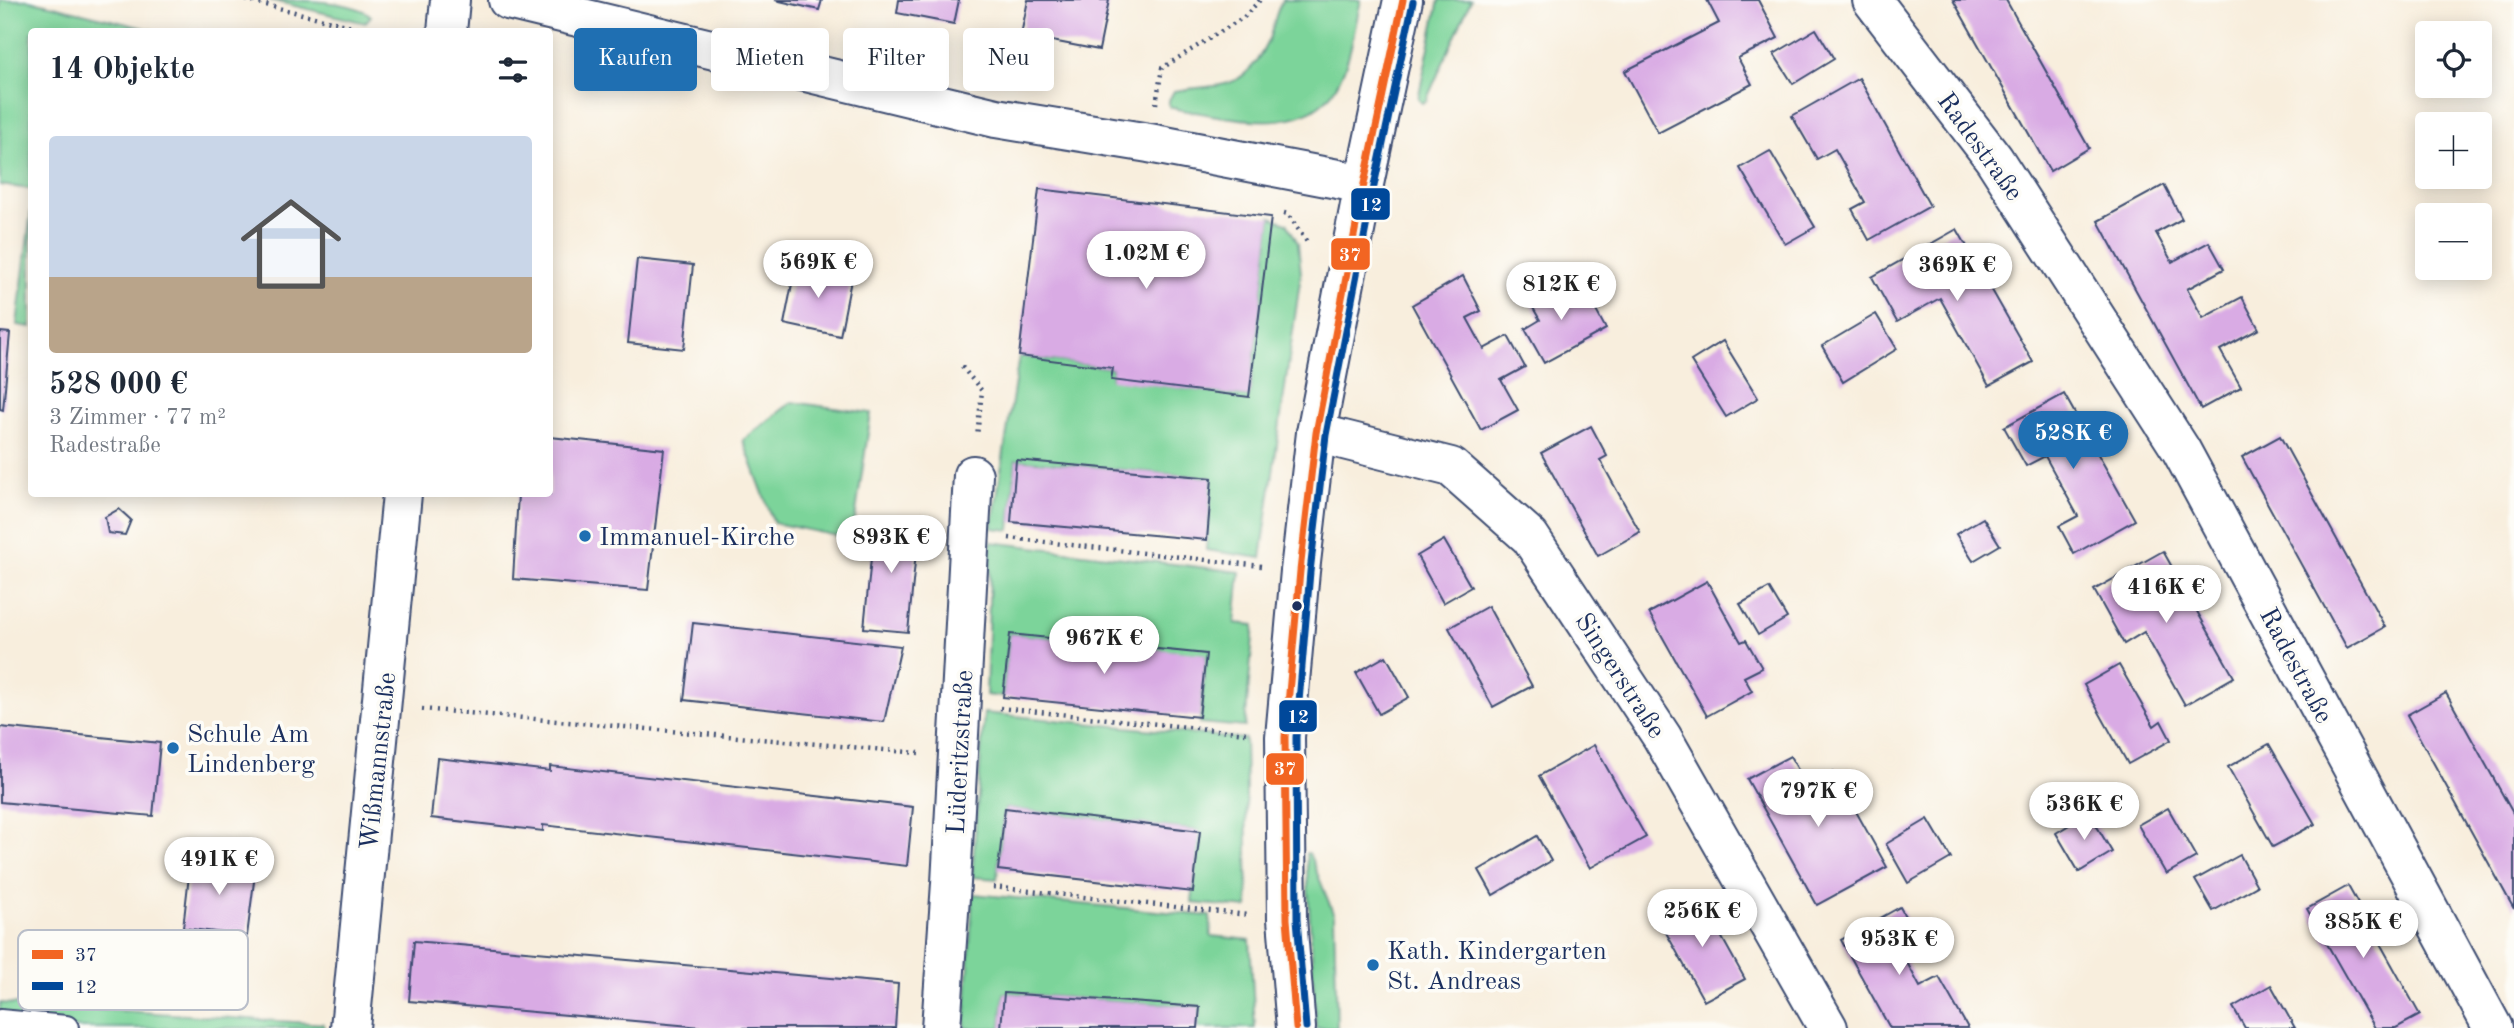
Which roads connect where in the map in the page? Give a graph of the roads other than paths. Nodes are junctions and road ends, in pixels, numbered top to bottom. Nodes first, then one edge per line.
1 (450, 0) edge
2 (508, 0) edge
3 (1403, 0) edge
4 (1872, 0) edge
5 (447, 28) edge
6 (1364, 184) junction
7 (1316, 433) junction
8 (973, 475) road end
9 (402, 497) edge
10 (0, 1022) edge
11 (66, 1028) edge
12 (350, 1028) edge
13 (941, 1028) edge
14 (1296, 1028) edge
15 (1828, 1028) edge
16 (2493, 1028) edge

1 - 5 street
2 - 6 street
3 - 6 street
4 - 16 street, Radestraße
6 - 7 street
7 - 14 street
7 - 15 street, Singerstraße
8 - 13 street, Lüderitzstraße
9 - 12 street, Wißmannstraße
10 - 11 lane

